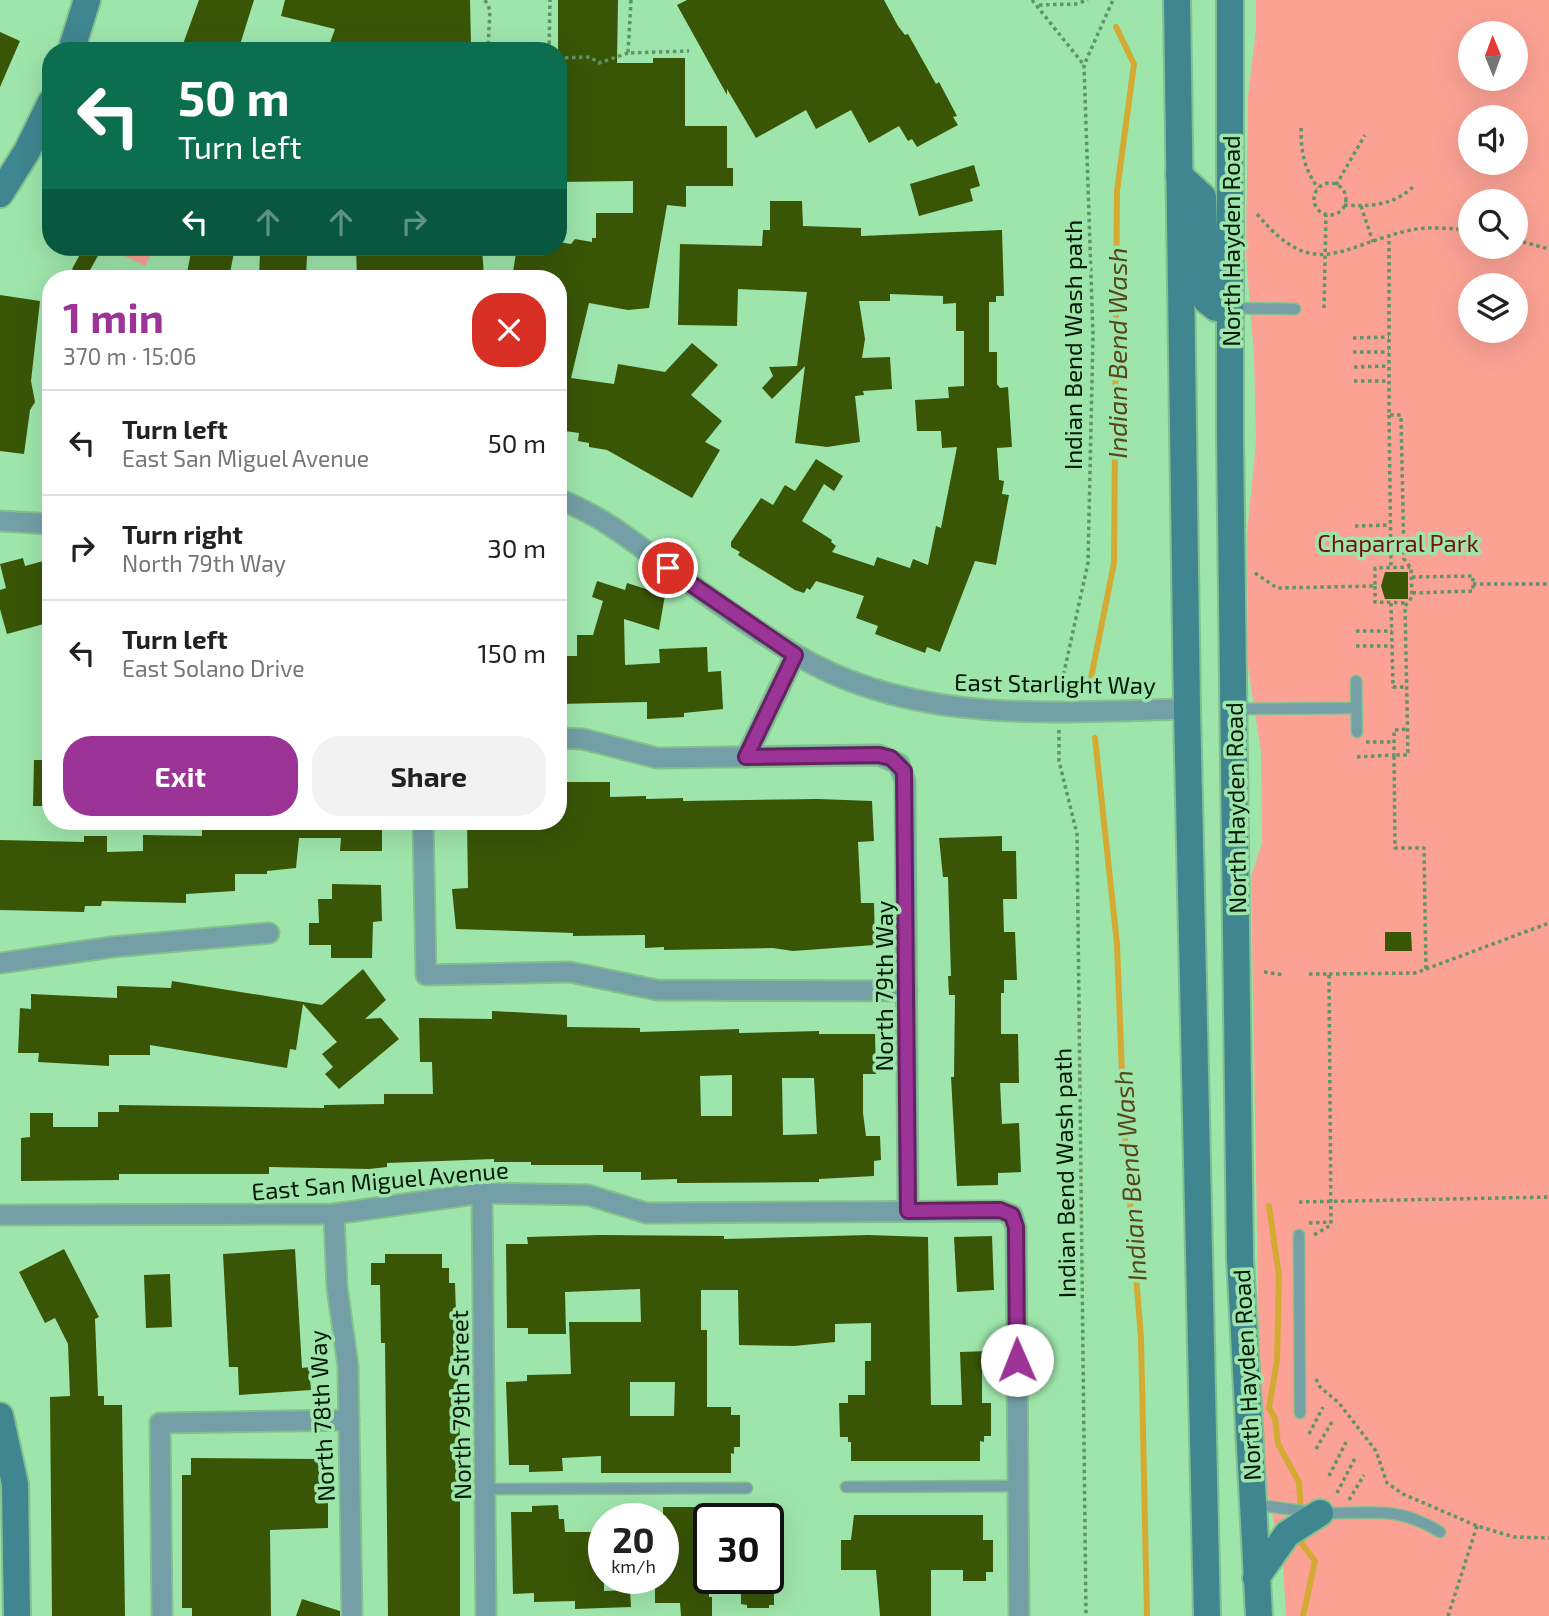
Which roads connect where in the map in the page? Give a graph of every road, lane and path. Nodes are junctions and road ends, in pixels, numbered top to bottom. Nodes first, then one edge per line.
1 (87, 0) edge
2 (485, 0) edge
3 (550, 0) edge
4 (631, 0) edge
5 (1032, 0) edge
6 (1088, 0) edge
7 (1113, 0) edge
8 (1177, 0) edge
9 (1230, 0) edge
10 (1039, 5) junction
11 (74, 42) edge
12 (488, 42) edge
13 (548, 42) edge
14 (689, 51) dead end
15 (628, 53) junction
16 (567, 58) edge
17 (1084, 65) junction
18 (42, 121) edge
19 (1301, 128) dead end
20 (1365, 135) dead end
21 (1180, 175) junction
22 (1336, 185) junction
23 (1415, 185) dead end
24 (1318, 188) junction
25 (0, 194) edge
26 (1344, 205) junction
27 (1361, 206) junction
28 (1257, 214) dead end
29 (1326, 215) junction
30 (1458, 230) edge
31 (1389, 236) junction
32 (1373, 242) junction
33 (1528, 243) edge
34 (1549, 249) edge
35 (1325, 256) junction
36 (1230, 308) junction
37 (1324, 308) dead end
38 (1295, 309) dead end
39 (1353, 338) dead end
40 (1389, 338) junction
41 (1353, 352) dead end
42 (1389, 352) junction
43 (1389, 366) junction
44 (1354, 367) dead end
45 (1354, 381) dead end
46 (1389, 381) junction
47 (1389, 415) junction
48 (567, 507) edge
49 (0, 521) edge
50 (42, 523) edge
51 (1390, 525) junction
52 (1355, 526) dead end
53 (1391, 540) junction
54 (1355, 541) dead end
55 (1391, 567) junction
56 (1410, 567) junction
57 (1250, 570) dead end
58 (1412, 577) junction
59 (1549, 583) edge
60 (1473, 584) junction
61 (1375, 586) junction
62 (1412, 593) junction
63 (1391, 603) junction
64 (1408, 603) junction
65 (1356, 631) dead end
66 (1392, 631) junction
67 (1356, 646) dead end
68 (1392, 646) junction
69 (795, 655) junction
70 (1356, 681) dead end
71 (1407, 687) junction
72 (1059, 692) dead end
73 (1356, 708) junction
74 (1187, 709) junction
75 (1234, 709) junction
76 (1408, 729) junction
77 (1059, 732) dead end
78 (1357, 737) joint
79 (567, 738) edge
80 (1394, 742) junction
81 (1394, 755) junction
82 (746, 757) junction
83 (1357, 757) dead end
84 (424, 830) edge
85 (1549, 923) edge
86 (269, 933) dead end
87 (0, 963) edge
88 (1426, 969) junction
89 (1264, 972) dead end
90 (1308, 974) dead end
91 (1329, 974) junction
92 (1284, 975) dead end
93 (907, 991) junction
94 (482, 1193) junction
95 (1549, 1198) edge
96 (1299, 1202) dead end
97 (1331, 1202) junction
98 (908, 1211) junction
99 (334, 1214) junction
100 (0, 1215) edge
101 (1331, 1222) junction
102 (1300, 1229) joint
103 (1307, 1243) dead end
104 (1315, 1377) dead end
105 (1322, 1407) dead end
106 (1300, 1413) dead end
107 (0, 1416) edge
108 (349, 1420) junction
109 (1333, 1420) dead end
110 (1309, 1434) dead end
111 (1346, 1442) dead end
112 (4, 1445) edge
113 (1316, 1449) dead end
114 (1355, 1458) dead end
115 (1329, 1475) dead end
116 (1364, 1475) dead end
117 (1019, 1486) junction
118 (846, 1487) dead end
119 (747, 1488) dead end
120 (485, 1489) junction
121 (1252, 1504) junction
122 (1334, 1505) junction
123 (1477, 1526) junction
124 (1440, 1532) dead end
125 (1549, 1538) edge
126 (1256, 1578) junction
127 (17, 1616) edge
128 (162, 1616) edge
129 (352, 1616) edge
130 (486, 1616) edge
131 (1018, 1616) edge
132 (1086, 1616) edge
133 (1207, 1616) edge
134 (1259, 1616) edge
135 (1448, 1616) edge

1 - 11 main road
2 - 12 path
3 - 13 path
4 - 15 path
5 - 10 path
6 - 10 path
7 - 17 path, Indian Bend Wash path
8 - 21 main road, North Hayden Road
9 - 36 main road, North Hayden Road
10 - 17 path
14 - 15 path
15 - 16 path
17 - 72 path, Indian Bend Wash path
18 - 25 main road
19 - 24 path
20 - 22 path
21 - 36 main road
21 - 74 main road, North Hayden Road
22 - 24 path
22 - 26 path
23 - 27 path
24 - 29 path
26 - 27 path
26 - 29 path
27 - 32 path
28 - 35 path
29 - 35 path
30 - 31 path
31 - 32 path
31 - 40 path
32 - 35 path
33 - 34 path
35 - 37 path
36 - 38 lane
36 - 75 main road, North Hayden Road
39 - 40 path
40 - 42 path
41 - 42 path
42 - 43 path
43 - 44 path
43 - 46 path
45 - 46 path
46 - 47 path
47 - 51 path
47 - 56 path
48 - 69 street, East Starlight Way
49 - 50 street
51 - 52 path
51 - 53 path
53 - 54 path
53 - 55 path
55 - 56 path
55 - 61 path
56 - 58 path
57 - 61 path
58 - 60 path
58 - 62 path
59 - 60 path
60 - 62 path
61 - 63 path
62 - 64 path
63 - 64 path
63 - 66 path
64 - 71 path
65 - 66 path
66 - 68 path
67 - 68 path
68 - 71 path
69 - 74 street, East Starlight Way
69 - 82 street
70 - 73 lane
71 - 76 path
73 - 75 lane
73 - 78 lane
74 - 133 main road, North Hayden Road
75 - 121 main road, North Hayden Road
76 - 80 path
76 - 81 path
77 - 132 path, Indian Bend Wash path
78 - 80 path
79 - 82 street
80 - 81 path
81 - 83 path
81 - 88 path
82 - 93 street, North 79th Way
84 - 93 street
85 - 88 path
86 - 87 street
88 - 91 path
89 - 92 path
90 - 91 path
91 - 97 path
93 - 98 street, North 79th Way
94 - 98 street, East San Miguel Avenue
94 - 99 street, East San Miguel Avenue
94 - 120 street, North 79th Street
95 - 97 path
96 - 97 path
97 - 101 path
98 - 117 street, East San Miguel Avenue
99 - 100 street, East San Miguel Avenue
99 - 108 street, North 78th Way
101 - 102 path
101 - 103 path
102 - 106 lane
104 - 123 path
105 - 110 path
107 - 112 main road
108 - 128 street
108 - 129 street, North 78th Way
109 - 113 path
111 - 115 path
112 - 127 main road
114 - 122 path
116 - 122 path
117 - 118 lane
117 - 131 street
119 - 120 lane
120 - 130 street, North 79th Street
121 - 122 lane
121 - 126 main road, North Hayden Road
122 - 124 lane
122 - 126 main road
123 - 125 path
123 - 135 path
126 - 134 main road, North Hayden Road

